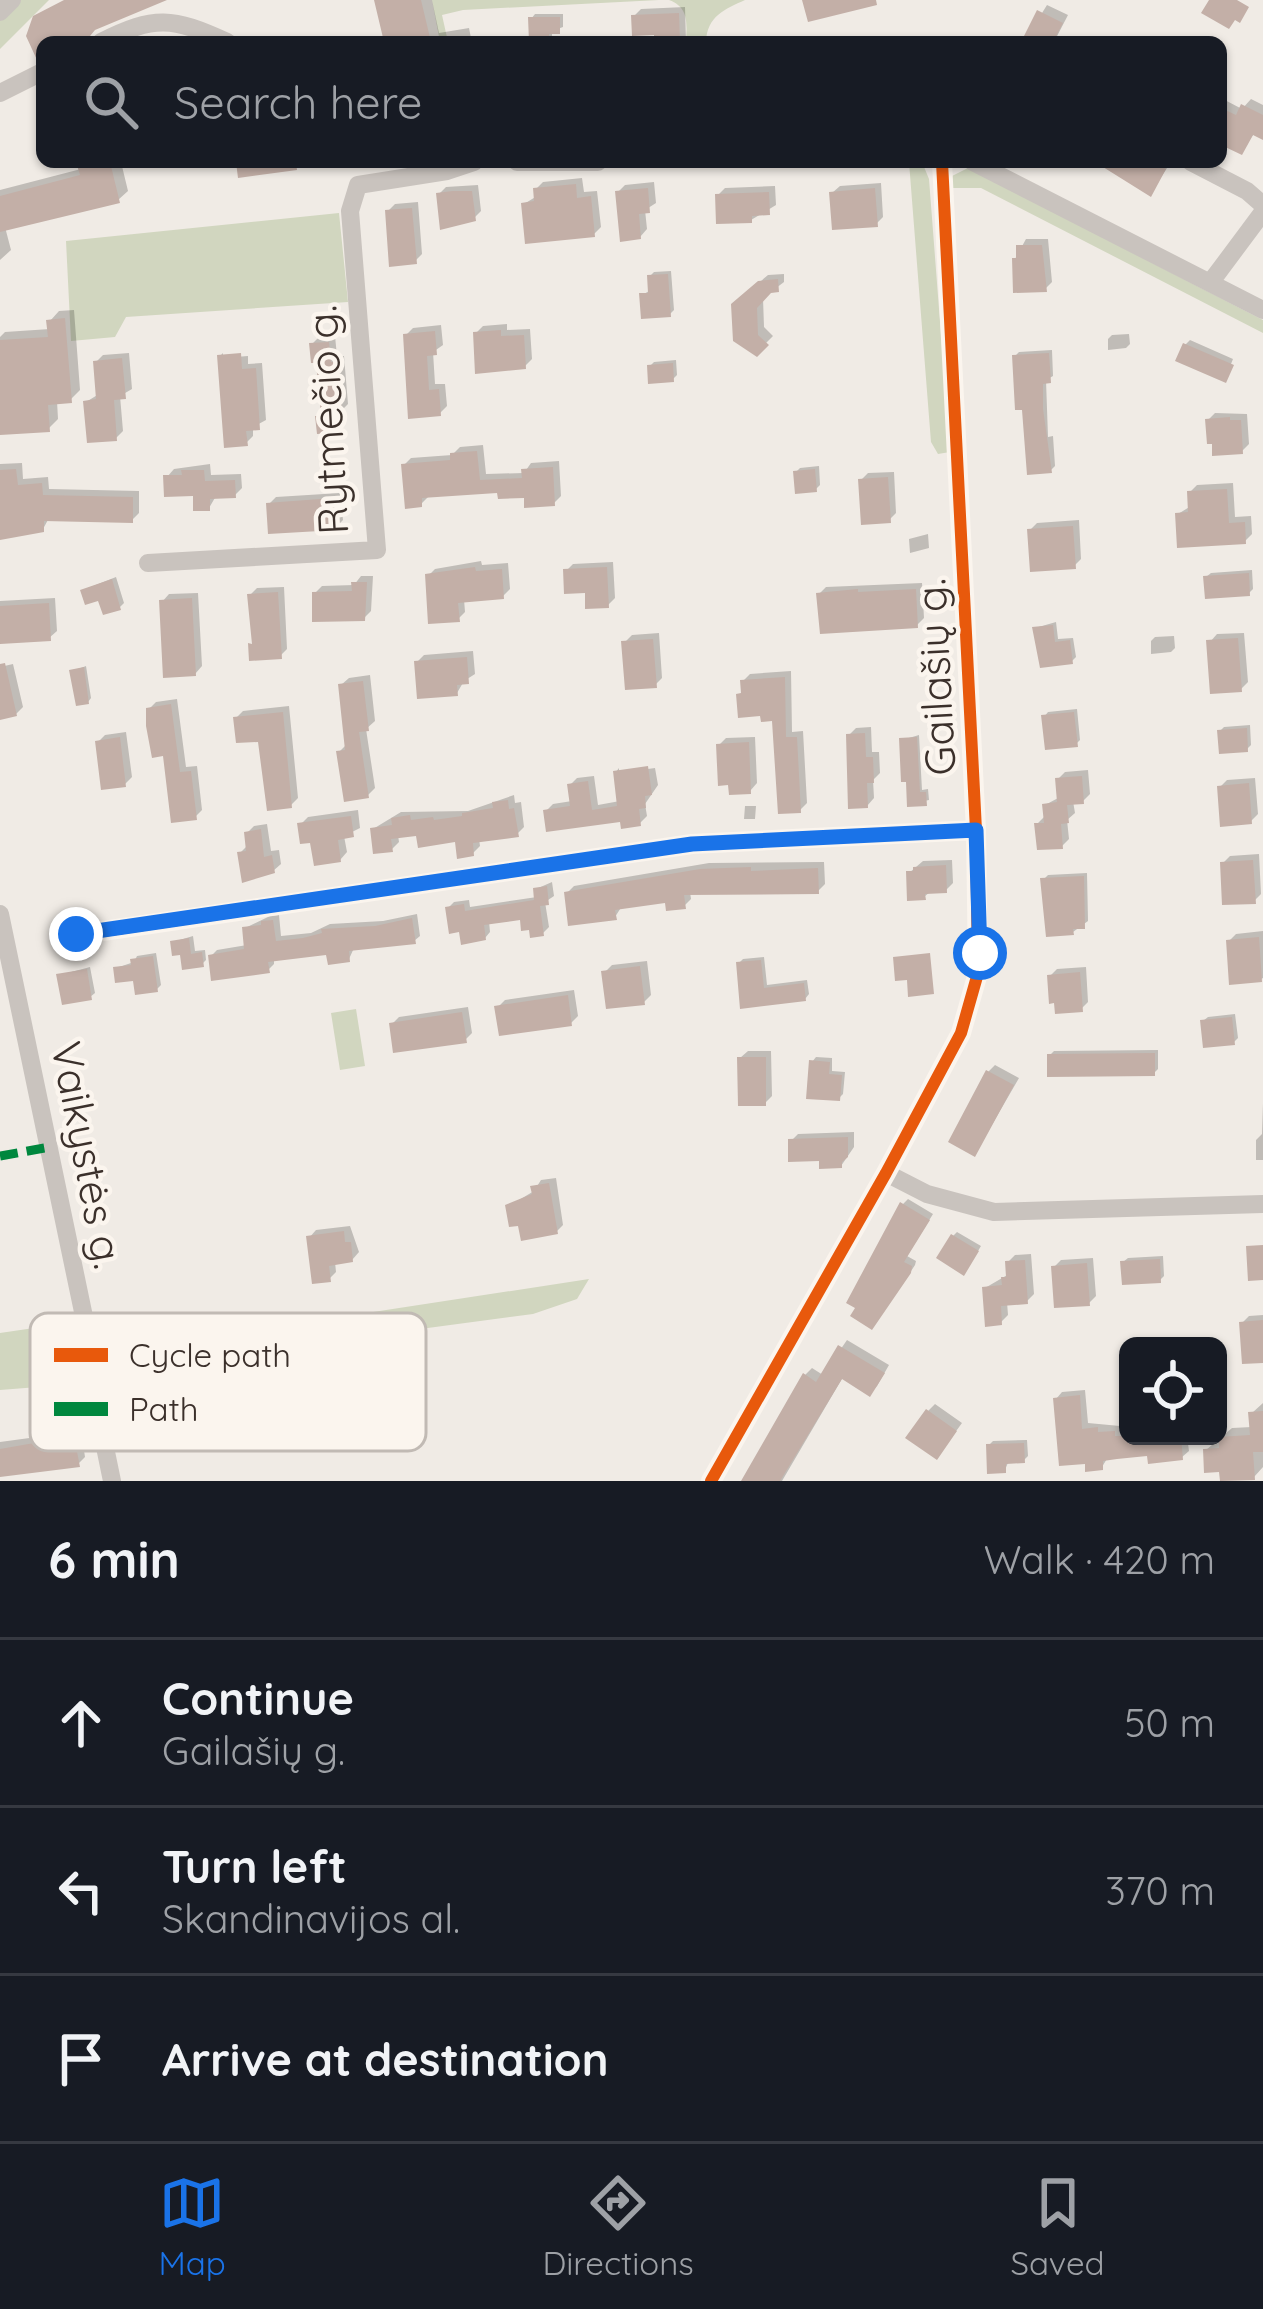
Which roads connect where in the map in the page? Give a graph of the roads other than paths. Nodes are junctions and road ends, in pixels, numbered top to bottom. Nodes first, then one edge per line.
1 (12, 0) edge
2 (0, 12) edge
3 (113, 36) edge
4 (214, 36) edge
5 (36, 75) edge
6 (0, 93) edge
7 (456, 168) edge
8 (942, 168) edge
9 (985, 168) edge
10 (1203, 168) edge
11 (1263, 208) edge
12 (1210, 283) junction
13 (1263, 310) edge
14 (148, 563) dead end
15 (976, 830) junction
16 (0, 914) edge
17 (76, 934) dead end
18 (886, 1173) junction
19 (1263, 1204) edge
20 (83, 1313) edge
21 (106, 1451) edge
22 (112, 1481) edge
23 (710, 1481) edge

1 - 2 street
3 - 4 street
5 - 6 street
7 - 14 street, Rytmečio g.
8 - 15 street, Gailašių g.
9 - 12 street
10 - 11 street
11 - 12 street
12 - 13 street
15 - 17 street
15 - 18 street, Gailašių g.
16 - 20 street, Vaikystės g.
18 - 19 street
18 - 23 street, Gailašių g.
21 - 22 street, Vaikystės g.

